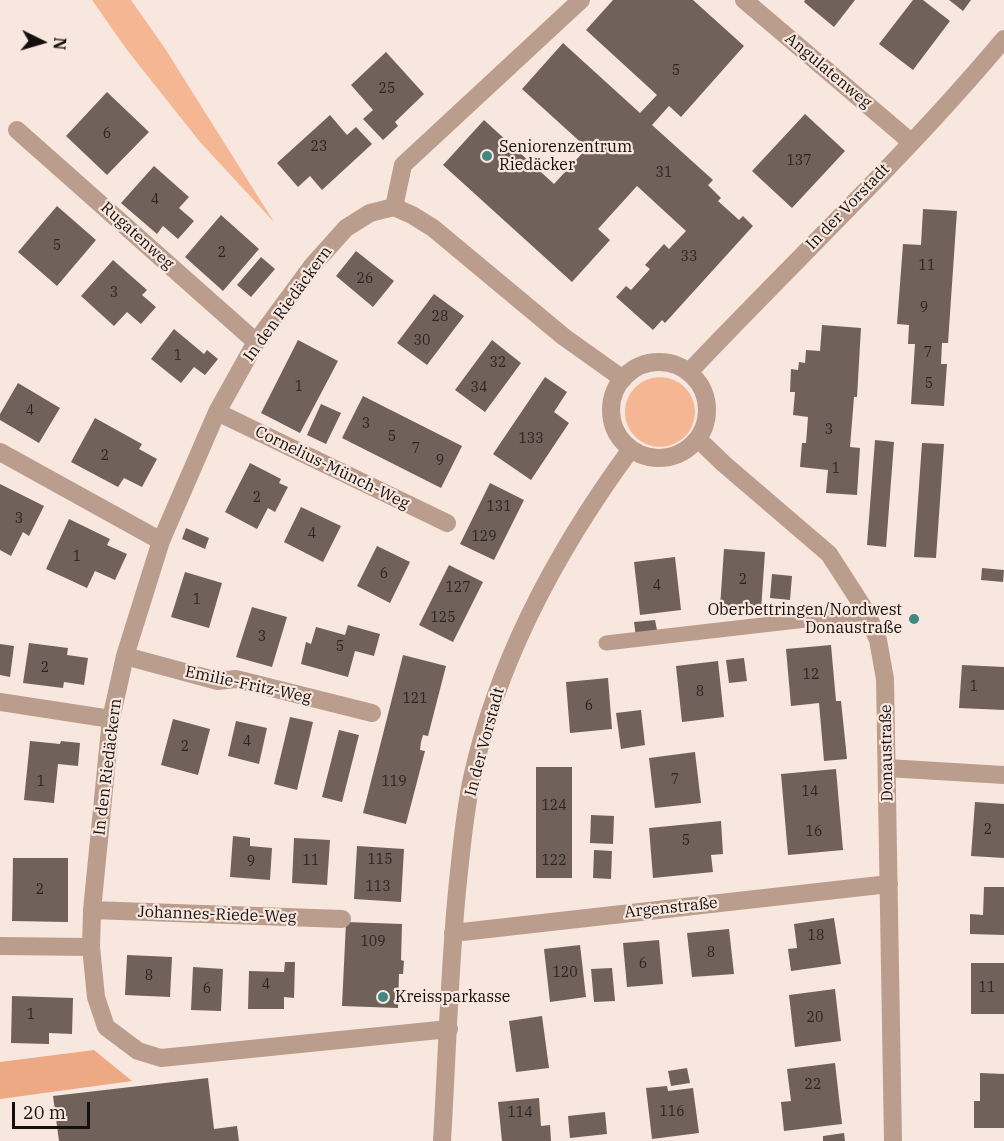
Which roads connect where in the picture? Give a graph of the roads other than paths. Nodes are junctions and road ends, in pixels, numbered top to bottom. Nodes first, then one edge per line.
1 (581, 0) edge
2 (744, 0) edge
3 (1004, 39) edge
4 (17, 130) dead end
5 (911, 142) junction
6 (394, 207) junction
7 (256, 342) junction
8 (689, 372) junction
9 (623, 379) junction
10 (217, 412) junction
11 (698, 439) junction
12 (631, 449) junction
13 (0, 452) edge
14 (447, 523) dead end
15 (161, 541) junction
16 (867, 613) junction
17 (606, 643) dead end
18 (125, 656) junction
19 (0, 702) edge
20 (372, 713) dead end
21 (111, 719) junction
22 (887, 768) junction
23 (1004, 775) edge
24 (890, 884) junction
25 (92, 910) junction
26 (342, 919) dead end
27 (453, 933) junction
28 (0, 946) edge
29 (91, 947) junction
30 (449, 1029) junction
31 (442, 1141) edge
32 (893, 1141) edge

1 - 6 street
2 - 5 street, Angulatenweg
3 - 5 street, In der Vorstadt
4 - 7 street, Rugatenweg
5 - 8 street, In der Vorstadt
6 - 7 street, In den Riedäckern
6 - 9 street
7 - 10 street, In den Riedäckern
8 - 9 street
8 - 11 street
9 - 12 street
10 - 14 street, Cornelius-Münch-Weg
10 - 15 street, In den Riedäckern
11 - 12 street
11 - 16 street, Donaustraße
12 - 27 street, In der Vorstadt
13 - 15 street
15 - 18 street, In den Riedäckern
16 - 17 lane
16 - 22 street, Donaustraße
18 - 20 street, Emilie-Fritz-Weg
18 - 21 street, In den Riedäckern
19 - 21 street
21 - 25 street, In den Riedäckern
22 - 23 street
22 - 24 street, Donaustraße
24 - 27 street, Argenstraße
24 - 32 street, Donaustraße
25 - 26 street, Johannes-Riede-Weg
25 - 29 street, In den Riedäckern
27 - 30 street, In der Vorstadt
28 - 29 street
29 - 30 street, In den Riedäckern
30 - 31 street, In der Vorstadt

